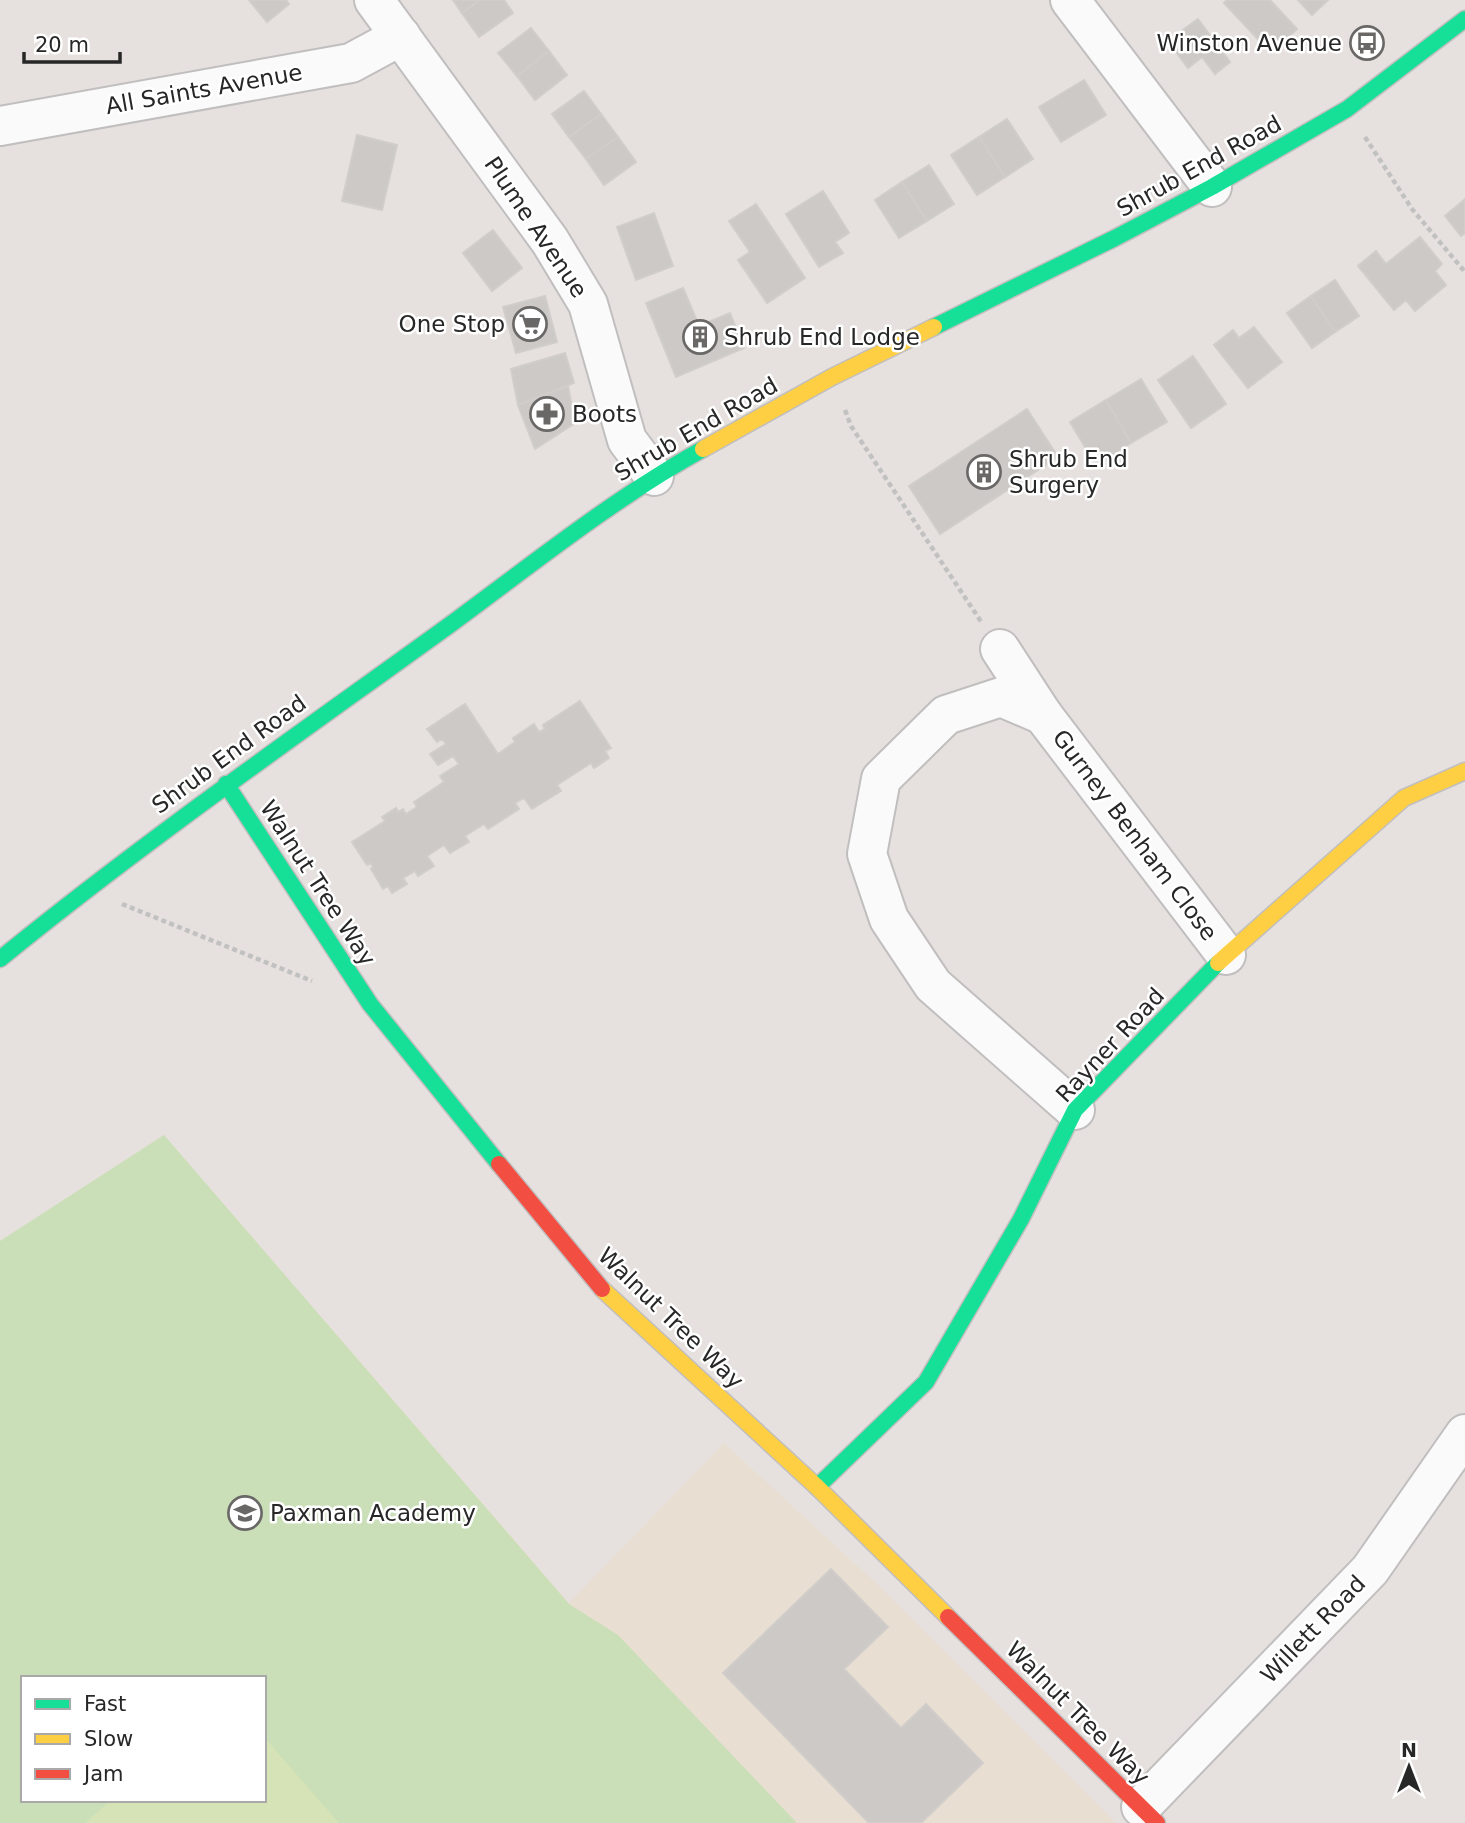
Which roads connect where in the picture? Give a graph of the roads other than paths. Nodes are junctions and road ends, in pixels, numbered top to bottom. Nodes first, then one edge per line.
1 (374, 0) edge
2 (1070, 0) edge
3 (1465, 19) edge
4 (401, 36) junction
5 (0, 126) edge
6 (1212, 187) junction
7 (654, 476) junction
8 (1000, 649) road end
9 (1043, 715) junction
10 (1465, 771) edge
11 (226, 784) junction
12 (1226, 955) junction
13 (1, 957) edge
14 (1075, 1110) junction
15 (1465, 1434) edge
16 (817, 1488) junction
17 (1149, 1815) edge

1 - 4 street, Plume Avenue
2 - 6 street
3 - 6 street, Shrub End Road
4 - 5 street, All Saints Avenue
4 - 7 street, Plume Avenue
6 - 7 street, Shrub End Road
7 - 11 street, Shrub End Road
8 - 9 street, Gurney Benham Close
9 - 12 street, Gurney Benham Close
9 - 14 street, Gurney Benham Close
10 - 12 street, Rayner Road
11 - 13 street, Shrub End Road
11 - 16 street, Walnut Tree Way
12 - 14 street, Rayner Road
14 - 16 street, Rayner Road
15 - 17 street, Willett Road
16 - 17 street, Walnut Tree Way

